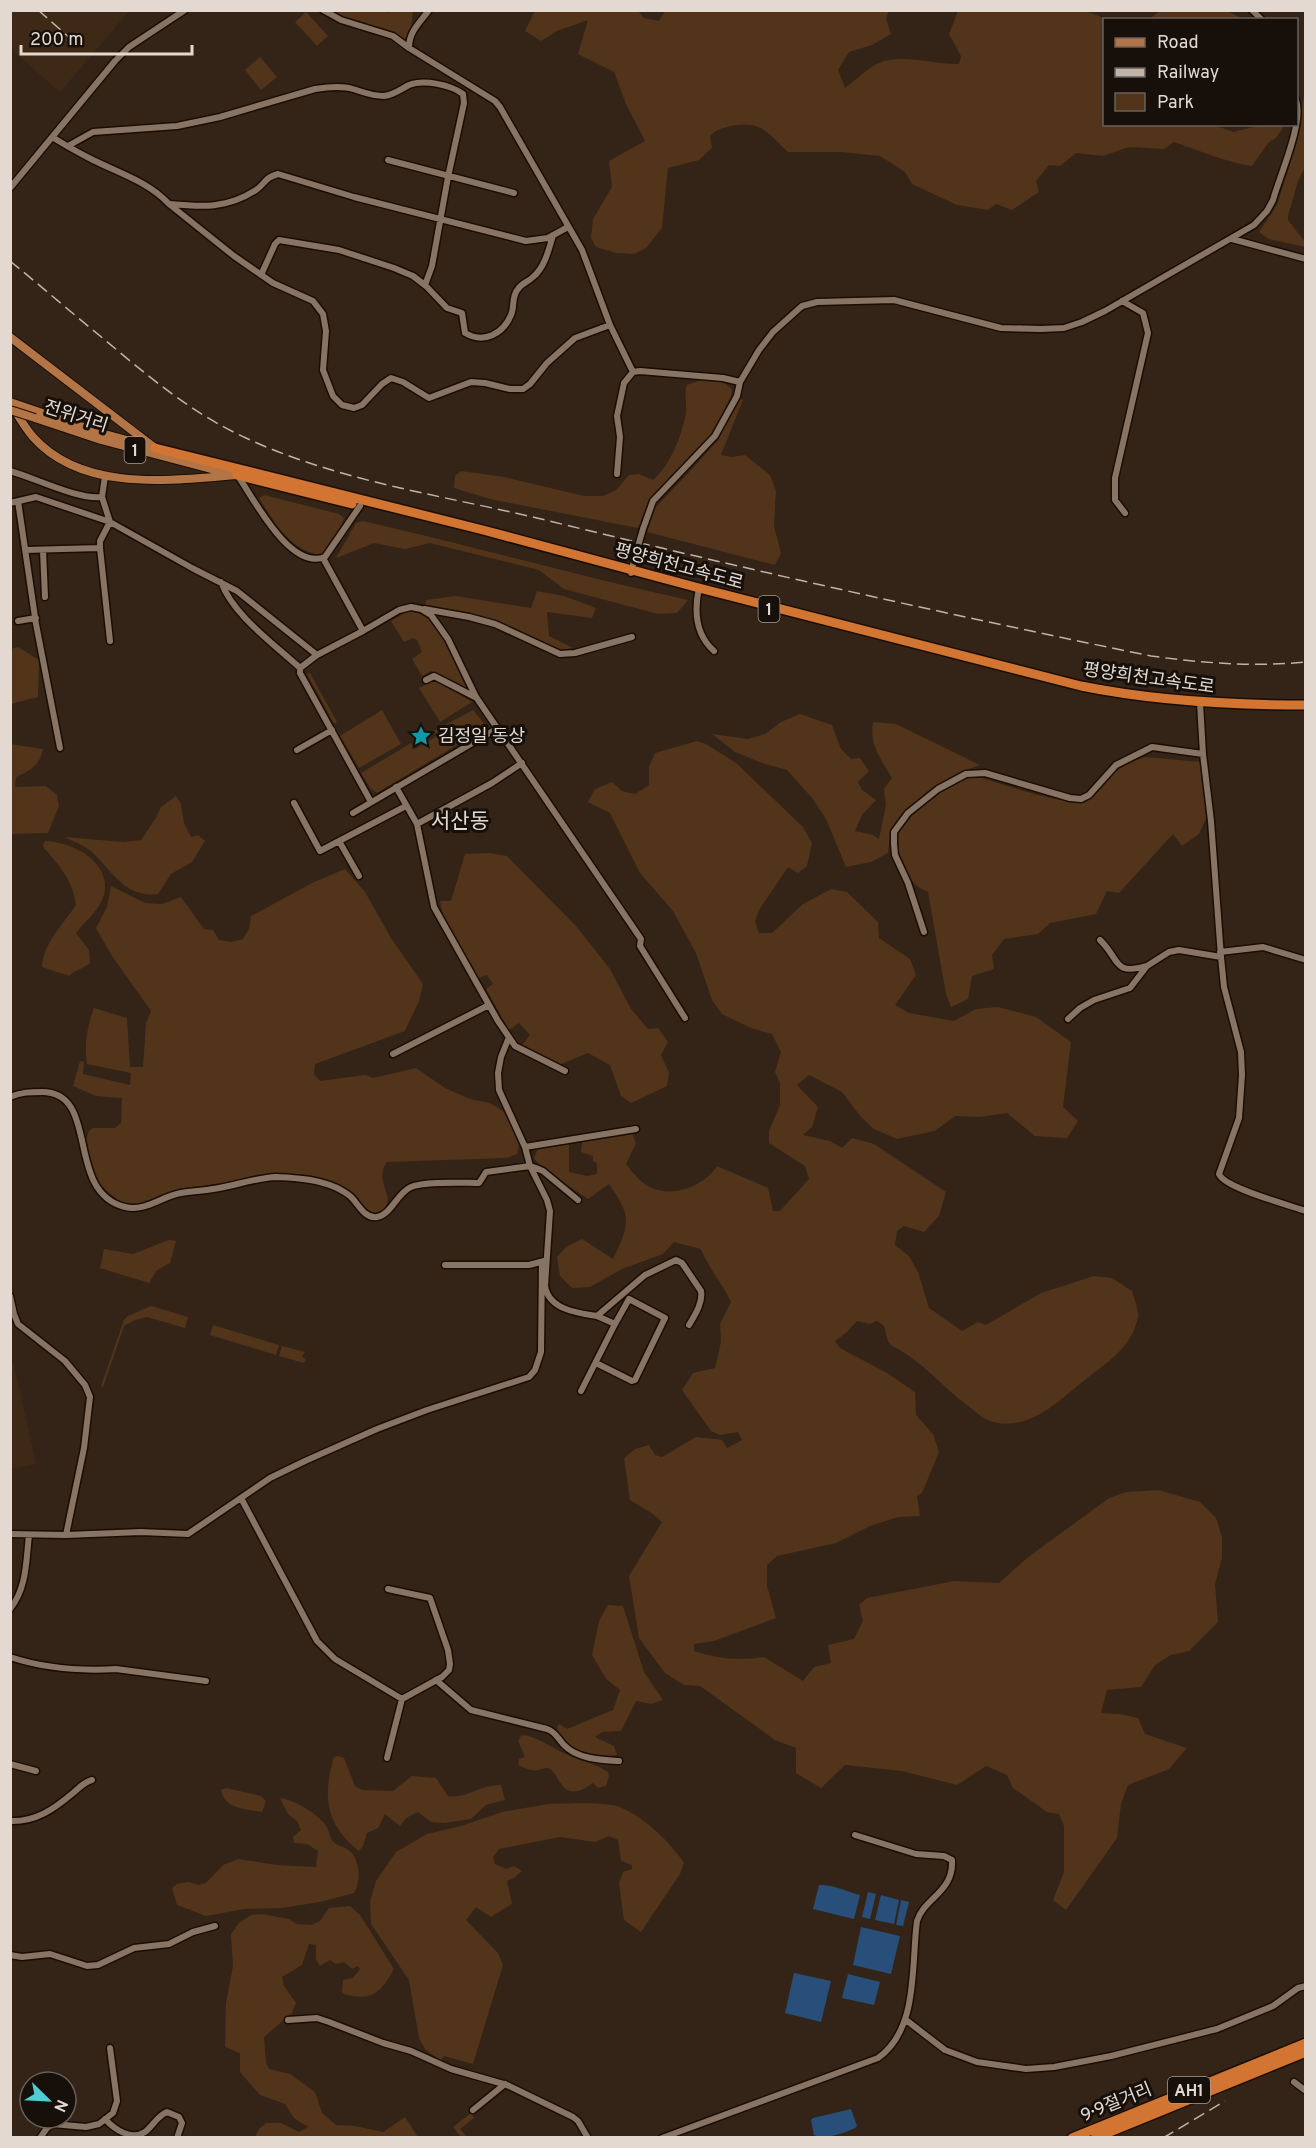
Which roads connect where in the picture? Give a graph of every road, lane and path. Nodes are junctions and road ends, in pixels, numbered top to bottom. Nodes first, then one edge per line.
1 (185, 10) edge
2 (323, 10) edge
3 (429, 10) edge
4 (409, 48) junction
5 (1298, 106) edge
6 (1298, 125) edge
7 (1298, 126) edge
8 (52, 137) junction
9 (68, 147) junction
10 (388, 160) dead end
11 (448, 177) junction
12 (10, 188) edge
13 (514, 193) dead end
14 (169, 204) junction
15 (441, 218) junction
16 (568, 227) junction
17 (554, 234) junction
18 (1232, 239) junction
19 (1305, 259) edge
20 (261, 275) junction
21 (425, 285) junction
22 (1122, 302) junction
23 (610, 325) junction
24 (10, 337) edge
25 (633, 372) junction
26 (740, 382) junction
27 (10, 402) edge
28 (10, 410) edge
29 (155, 448) junction
30 (10, 471) edge
31 (617, 474) dead end
32 (105, 476) junction
33 (237, 476) junction
34 (102, 497) junction
35 (14, 502) edge
36 (360, 506) junction
37 (1125, 513) dead end
38 (110, 522) junction
39 (100, 548) junction
40 (25, 550) junction
41 (43, 550) junction
42 (323, 558) junction
43 (631, 572) junction
44 (220, 581) junction
45 (698, 590) junction
46 (45, 597) dead end
47 (421, 609) junction
48 (36, 618) junction
49 (18, 621) dead end
50 (363, 631) junction
51 (632, 637) dead end
52 (110, 641) dead end
53 (714, 651) dead end
54 (317, 656) junction
55 (300, 668) junction
56 (426, 680) dead end
57 (476, 697) junction
58 (1200, 705) junction
59 (1305, 706) edge
60 (498, 728) junction
61 (332, 730) junction
62 (60, 748) dead end
63 (297, 750) dead end
64 (1203, 754) junction
65 (522, 763) junction
66 (396, 787) junction
67 (371, 801) junction
68 (294, 803) dead end
69 (406, 806) junction
70 (352, 813) dead end
71 (417, 824) junction
72 (339, 841) junction
73 (359, 876) dead end
74 (924, 932) dead end
75 (1100, 940) dead end
76 (1221, 954) junction
77 (1305, 960) edge
78 (1147, 966) junction
79 (489, 1005) junction
80 (685, 1018) dead end
81 (1068, 1019) dead end
82 (509, 1037) junction
83 (393, 1054) dead end
84 (565, 1071) dead end
85 (10, 1097) edge
86 (636, 1129) dead end
87 (525, 1147) junction
88 (530, 1166) junction
89 (578, 1200) dead end
90 (1305, 1211) edge
91 (544, 1260) junction
92 (445, 1265) dead end
93 (10, 1296) edge
94 (597, 1316) junction
95 (615, 1324) junction
96 (689, 1325) dead end
97 (596, 1363) junction
98 (581, 1391) dead end
99 (240, 1498) junction
100 (10, 1534) edge
101 (66, 1534) junction
102 (28, 1535) junction
103 (388, 1589) dead end
104 (10, 1609) edge
105 (10, 1657) edge
106 (436, 1680) junction
107 (206, 1681) dead end
108 (402, 1699) junction
109 (387, 1758) dead end
110 (619, 1761) dead end
111 (10, 1764) edge
112 (36, 1771) dead end
113 (92, 1780) dead end
114 (10, 1821) edge
115 (855, 1835) dead end
116 (215, 1926) dead end
117 (10, 1955) edge
118 (1305, 1986) edge
119 (288, 2020) dead end
120 (906, 2020) junction
121 (1305, 2043) edge
122 (110, 2048) dead end
123 (1305, 2052) edge
124 (1294, 2082) dead end
125 (504, 2084) junction
126 (1305, 2091) edge
127 (472, 2110) dead end
128 (105, 2120) junction
129 (40, 2138) edge
130 (177, 2138) edge
131 (588, 2138) edge
132 (662, 2138) edge
133 (1072, 2138) edge
134 (1095, 2138) edge

1 - 8 street
2 - 4 street
3 - 4 street
4 - 16 street
5 - 6 street
7 - 18 street
8 - 9 street
8 - 12 street
9 - 11 street
9 - 14 street
10 - 11 street
11 - 13 street
11 - 15 street
14 - 15 street
14 - 20 street
15 - 17 street
15 - 21 street
16 - 17 street
16 - 23 street
17 - 21 street
18 - 19 street
18 - 22 street
20 - 21 street
20 - 23 street
22 - 26 street
22 - 37 street
23 - 25 street
24 - 29 main road
25 - 26 street
25 - 31 street
26 - 43 street, bridge
27 - 29 main road, 전위거리 / 1
27 - 32 main road
28 - 33 main road, 전위거리 / 1, bridge
29 - 43 highway, 평양희천고속도로 / 1
30 - 34 street
32 - 33 main road
32 - 34 street
33 - 36 highway, 평양희천고속도로 / 1
33 - 42 street
34 - 38 street
35 - 38 street
35 - 40 street
36 - 42 street
36 - 43 highway, 평양희천고속도로 / 1
38 - 39 street
38 - 44 street
39 - 41 street
39 - 52 street
40 - 41 street
40 - 48 street
41 - 46 street
42 - 50 street
43 - 45 highway, 평양희천고속도로 / 1
44 - 54 street
44 - 55 street
45 - 53 street
45 - 58 highway, 평양희천고속도로 / 1
47 - 50 street
47 - 51 street
47 - 57 street
48 - 49 street
48 - 62 street
50 - 54 street
54 - 55 street
55 - 61 street
56 - 57 street
57 - 60 street
58 - 59 highway, 평양희천고속도로 / 1
58 - 64 street
60 - 65 street
60 - 66 street
61 - 63 street
61 - 67 street
64 - 74 street
64 - 76 street
65 - 71 street
65 - 80 street
66 - 67 street
66 - 69 street
67 - 70 street
68 - 72 street
69 - 71 street
69 - 72 street
71 - 79 street
72 - 73 street
75 - 78 street
76 - 77 street
76 - 78 street
76 - 90 street
78 - 81 street
79 - 82 street
79 - 83 street
82 - 84 street
82 - 87 street
85 - 88 street
86 - 87 street
87 - 88 street
88 - 89 street
88 - 91 street
91 - 92 street
91 - 94 street
91 - 99 street
93 - 101 street
94 - 95 street
94 - 96 street
95 - 97 street
95 - 97 street
97 - 98 street
99 - 101 street
99 - 108 street
100 - 102 street
101 - 102 street
102 - 104 street
103 - 106 street
105 - 107 street
106 - 108 street
106 - 110 street
108 - 109 street
111 - 112 street
113 - 114 street
115 - 120 street
116 - 117 street
118 - 120 street
119 - 125 street
120 - 132 street
121 - 133 highway, 9·9절거리 / AH1
122 - 128 street
123 - 134 highway, 9·9절거리 / AH1
124 - 126 street
125 - 127 street
125 - 131 street
128 - 129 street
128 - 130 street

